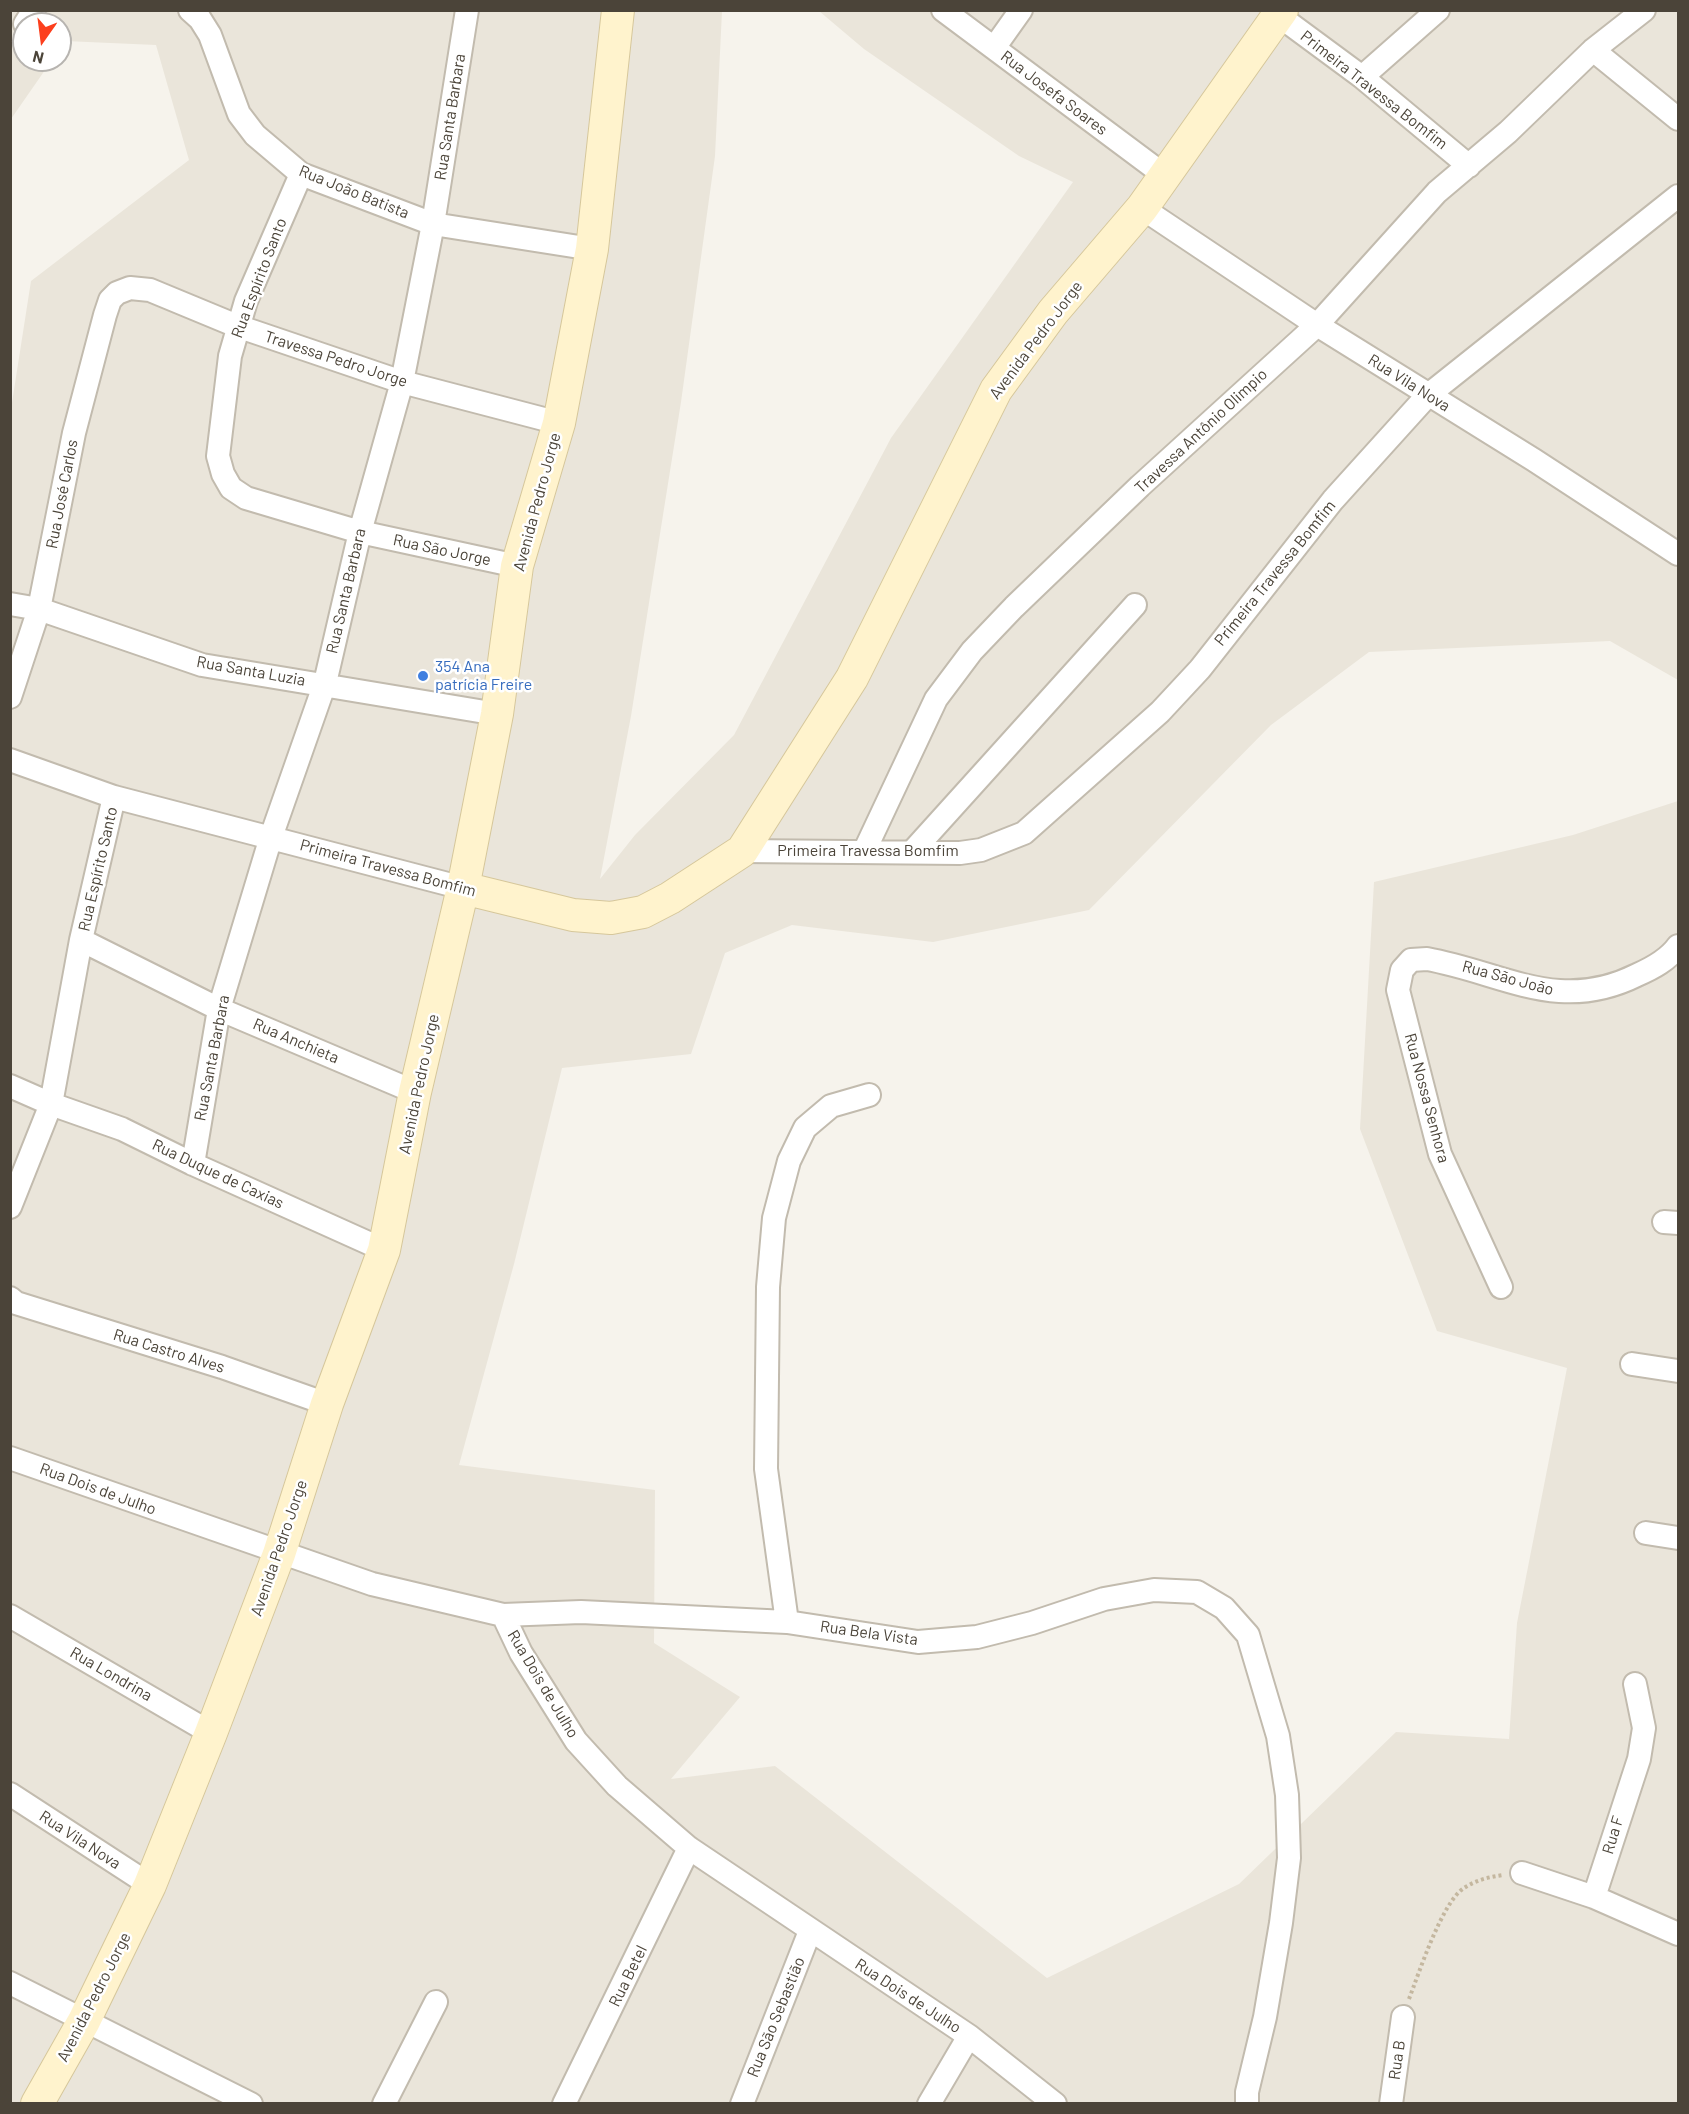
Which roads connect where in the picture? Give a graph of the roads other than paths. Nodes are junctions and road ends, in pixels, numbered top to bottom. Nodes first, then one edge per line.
1 (467, 10) edge
2 (618, 10) edge
3 (943, 10) edge
4 (1021, 10) edge
5 (1438, 10) edge
6 (1644, 10) edge
7 (1280, 13) edge
8 (195, 15) edge
9 (994, 48) junction
10 (1593, 50) junction
11 (1362, 77) junction
12 (1678, 119) edge
13 (1469, 166) junction
14 (301, 174) junction
15 (1164, 175) junction
16 (1678, 196) edge
17 (1142, 208) junction
18 (433, 224) junction
19 (592, 249) junction
20 (117, 293) joint
21 (1317, 325) junction
22 (237, 326) junction
23 (402, 382) junction
24 (1427, 396) junction
25 (559, 423) junction
26 (231, 488) joint
27 (360, 532) junction
28 (1678, 554) edge
29 (517, 566) junction
30 (10, 604) edge
31 (1135, 605) dead end
32 (39, 609) junction
33 (325, 683) junction
34 (10, 697) edge
35 (497, 714) junction
36 (10, 760) edge
37 (114, 797) junction
38 (271, 837) junction
39 (742, 851) junction
40 (864, 852) junction
41 (912, 852) junction
42 (463, 888) junction
43 (81, 940) junction
44 (1678, 946) edge
45 (1402, 970) joint
46 (219, 1009) junction
47 (10, 1086) edge
48 (416, 1092) junction
49 (869, 1095) dead end
50 (51, 1104) junction
51 (192, 1164) junction
52 (10, 1207) edge
53 (384, 1250) junction
54 (1501, 1287) dead end
55 (10, 1298) edge
56 (1632, 1364) dead end
57 (1678, 1371) edge
58 (327, 1404) junction
59 (10, 1458) edge
60 (1646, 1533) dead end
61 (1678, 1538) edge
62 (279, 1554) junction
63 (503, 1615) junction
64 (10, 1616) edge
65 (787, 1622) junction
66 (1635, 1684) dead end
67 (212, 1733) junction
68 (10, 1794) edge
69 (689, 1848) junction
70 (1522, 1873) road end
71 (150, 1886) junction
72 (1594, 1897) junction
73 (810, 1931) junction
74 (1678, 1934) edge
75 (10, 1983) edge
76 (436, 2002) dead end
77 (1403, 2017) road end
78 (84, 2021) junction
79 (969, 2036) junction
80 (37, 2103) edge
81 (251, 2103) edge
82 (384, 2103) edge
83 (564, 2103) edge
84 (742, 2103) edge
85 (929, 2103) edge
86 (1055, 2103) edge
87 (1247, 2103) edge
88 (1391, 2103) edge

1 - 18 street, Rua Santa Barbara
2 - 19 street, Avenida Pedro Jorge
3 - 9 street, Rua Josefa Soares
4 - 9 street
5 - 11 street
6 - 10 street, Travessa Antônio Olimpio
7 - 11 street, Primeira Travessa Bomfim
7 - 15 street, Avenida Pedro Jorge
8 - 14 street, Rua João Batista
9 - 15 street, Rua Josefa Soares
10 - 12 street
10 - 13 street, Travessa Antônio Olimpio
11 - 13 street, Primeira Travessa Bomfim
13 - 21 street, Travessa Antônio Olimpio
14 - 18 street, Rua João Batista
14 - 22 street, Rua Espírito Santo
15 - 17 street, Avenida Pedro Jorge
16 - 24 street, Primeira Travessa Bomfim
17 - 21 street, Rua Vila Nova
17 - 39 street, Avenida Pedro Jorge
18 - 19 street, Rua João Batista
18 - 23 street, Rua Santa Barbara
19 - 25 street, Avenida Pedro Jorge
20 - 22 street, Travessa Pedro Jorge
20 - 32 street, Rua José Carlos
21 - 24 street, Rua Vila Nova
21 - 40 street, Travessa Antônio Olimpio
22 - 23 street, Travessa Pedro Jorge
22 - 26 street, Rua Espírito Santo
23 - 25 street, Travessa Pedro Jorge
23 - 27 street, Rua Santa Barbara
24 - 28 street, Rua Vila Nova
24 - 41 street, Primeira Travessa Bomfim
25 - 29 street, Avenida Pedro Jorge
26 - 27 street, Rua São Jorge
27 - 29 street, Rua São Jorge
27 - 33 street, Rua Santa Barbara
29 - 35 street, Avenida Pedro Jorge
30 - 32 street, Rua Santa Luzia
31 - 41 street
32 - 33 street, Rua Santa Luzia
32 - 34 street, Rua José Carlos
33 - 35 street, Rua Santa Luzia
33 - 38 street, Rua Santa Barbara
35 - 42 street, Avenida Pedro Jorge
36 - 37 street, Primeira Travessa Bomfim
37 - 38 street, Primeira Travessa Bomfim
37 - 43 street, Rua Espírito Santo
38 - 42 street, Primeira Travessa Bomfim
38 - 46 street, Rua Santa Barbara
39 - 40 street, Primeira Travessa Bomfim
39 - 42 street, Primeira Travessa Bomfim
40 - 41 street, Primeira Travessa Bomfim
42 - 48 street, Avenida Pedro Jorge
43 - 46 street, Rua Anchieta
43 - 50 street, Rua Espírito Santo
44 - 45 street, Rua São João
45 - 54 street, Rua Nossa Senhora
46 - 48 street, Rua Anchieta
46 - 51 street, Rua Santa Barbara
47 - 50 street, Rua Duque de Caxias
48 - 53 street, Avenida Pedro Jorge
49 - 65 street
50 - 51 street, Rua Duque de Caxias
50 - 52 street, Rua Espírito Santo
51 - 53 street, Rua Duque de Caxias
53 - 58 street, Avenida Pedro Jorge
55 - 58 street, Rua Castro Alves
56 - 57 street
58 - 62 street, Avenida Pedro Jorge
59 - 62 street, Rua Dois de Julho
60 - 61 street
62 - 63 street, Rua Dois de Julho
62 - 67 street, Avenida Pedro Jorge
63 - 65 street, Rua Bela Vista
63 - 69 street, Rua Dois de Julho
64 - 67 street, Rua Londrina
65 - 87 street, Rua Bela Vista
66 - 72 street, Rua F
67 - 71 street, Avenida Pedro Jorge
68 - 71 street, Rua Vila Nova
69 - 73 street, Rua Dois de Julho
69 - 83 street, Rua Betel
70 - 72 street
71 - 78 street, Avenida Pedro Jorge
72 - 74 street
73 - 79 street, Rua Dois de Julho
73 - 84 street, Rua São Sebastião
75 - 78 street
76 - 82 street
77 - 88 street, Rua B
78 - 80 street, Avenida Pedro Jorge
78 - 81 street
79 - 85 street
79 - 86 street, Rua Dois de Julho

